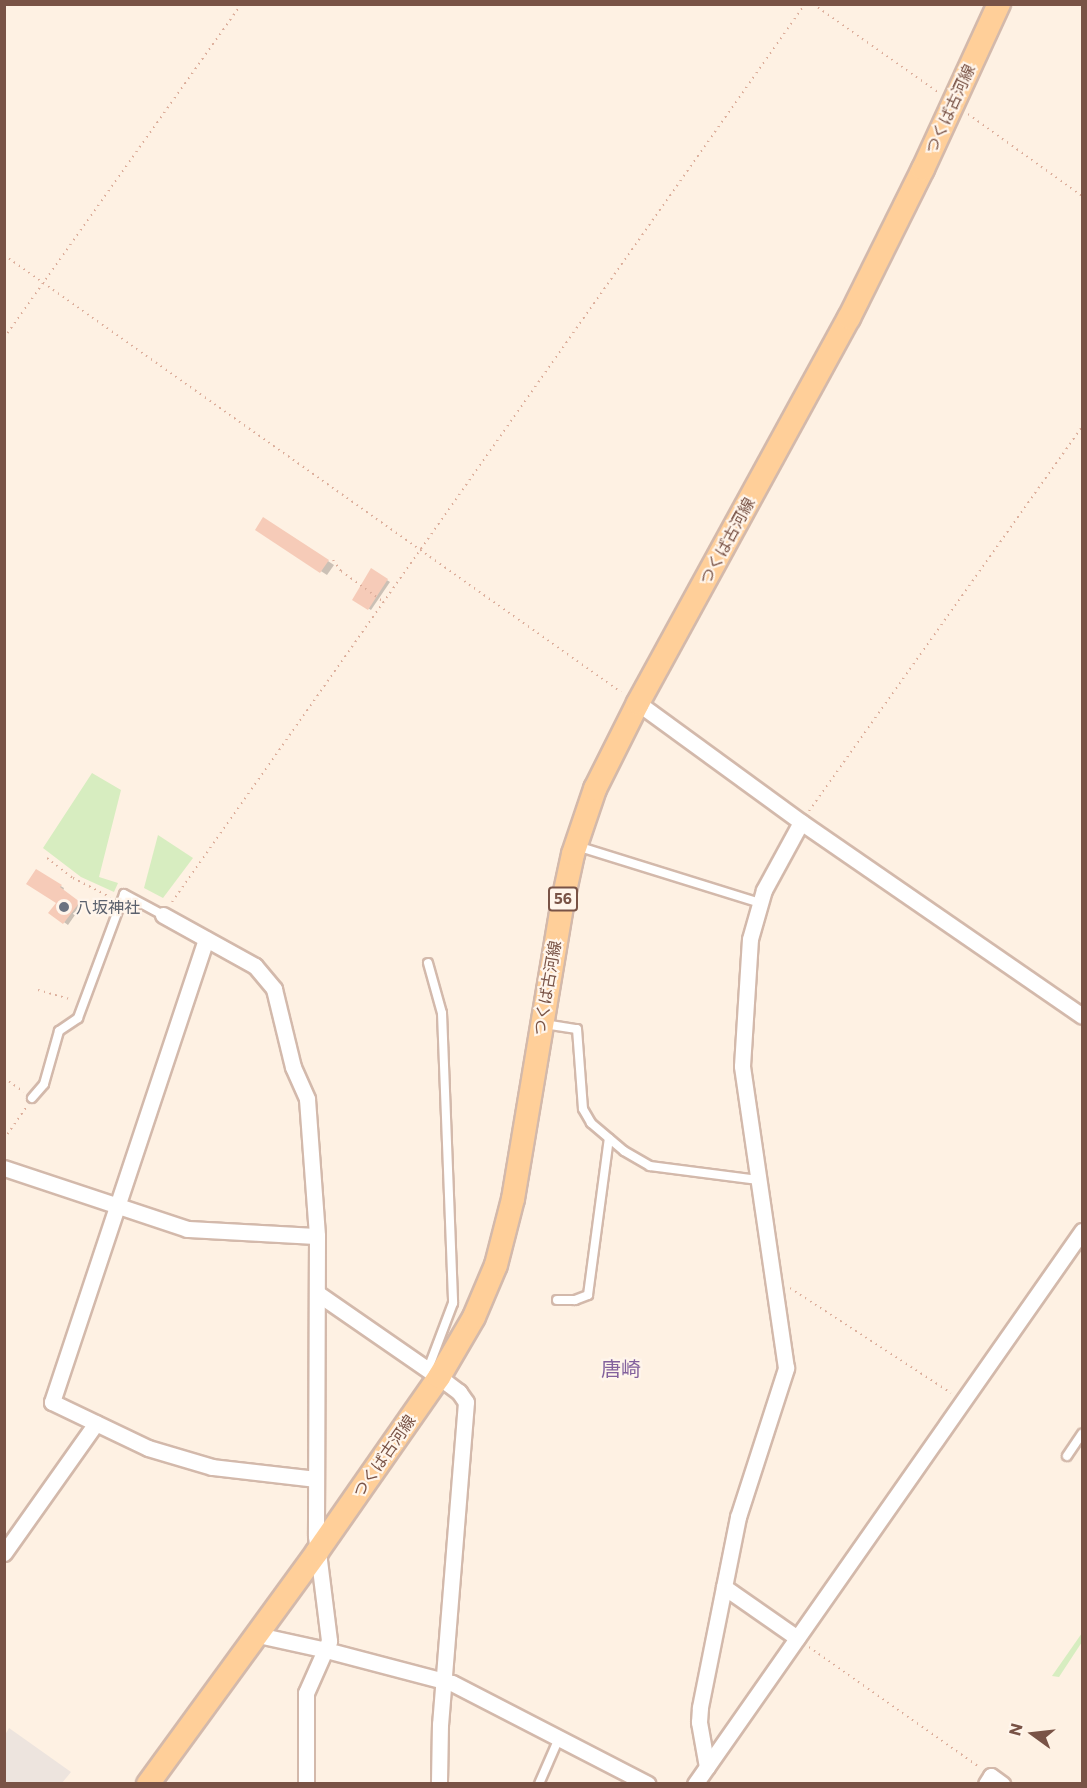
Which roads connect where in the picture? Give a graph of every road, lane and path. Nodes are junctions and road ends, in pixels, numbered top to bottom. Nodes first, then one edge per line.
1 (241, 4) edge
2 (805, 4) edge
3 (813, 4) edge
4 (999, 4) edge
5 (953, 103) junction
6 (1083, 196) edge
7 (4, 255) edge
8 (44, 283) junction
9 (4, 339) edge
10 (1083, 427) edge
11 (422, 550) junction
12 (333, 560) dead end
13 (385, 603) junction
14 (638, 703) junction
15 (801, 822) junction
16 (576, 845) junction
17 (47, 858) dead end
18 (121, 901) junction
19 (760, 903) junction
20 (162, 915) junction
21 (206, 939) junction
22 (428, 963) dead end
23 (38, 990) dead end
24 (84, 1003) junction
25 (1083, 1016) edge
26 (540, 1024) junction
27 (4, 1078) edge
28 (32, 1098) junction
29 (609, 1138) junction
30 (4, 1139) edge
31 (4, 1168) edge
32 (758, 1180) junction
33 (118, 1208) junction
34 (1082, 1232) edge
35 (316, 1236) junction
36 (774, 1278) junction
37 (317, 1293) junction
38 (557, 1300) dead end
39 (434, 1373) junction
40 (963, 1402) junction
41 (96, 1423) junction
42 (1083, 1434) edge
43 (1067, 1456) dead end
44 (315, 1479) junction
45 (317, 1552) junction
46 (4, 1553) edge
47 (724, 1587) junction
48 (258, 1635) junction
49 (797, 1638) junction
50 (326, 1650) junction
51 (444, 1681) junction
52 (560, 1737) junction
53 (707, 1767) junction
54 (993, 1781) edge
55 (148, 1784) edge
56 (306, 1784) edge
57 (439, 1784) edge
58 (539, 1784) edge
59 (648, 1784) edge
60 (695, 1784) edge

1 - 8 path
2 - 11 path
3 - 5 path
4 - 5 main road, つくば古河線 / 56
5 - 6 path
5 - 14 main road, つくば古河線 / 56
7 - 8 path
8 - 9 path
8 - 11 path
10 - 15 path
11 - 13 path
11 - 14 path
12 - 13 path
13 - 20 path
14 - 15 street
14 - 16 main road, つくば古河線 / 56
15 - 19 street
15 - 25 street
16 - 19 lane
16 - 26 main road, つくば古河線 / 56
17 - 18 path
18 - 20 lane
18 - 24 lane
19 - 32 street
20 - 21 street
21 - 33 street
21 - 35 street
22 - 39 lane
23 - 24 path
24 - 28 lane
26 - 29 lane
26 - 39 main road, つくば古河線 / 56
27 - 28 path
28 - 30 path
29 - 32 lane
29 - 38 lane
31 - 33 street
32 - 36 street
33 - 35 street
33 - 41 street
34 - 40 street
35 - 37 street
36 - 40 path
36 - 47 street
37 - 39 street
37 - 44 street
39 - 45 main road, つくば古河線 / 56
39 - 51 street
40 - 49 street
41 - 44 street
41 - 46 street
42 - 43 lane
44 - 45 street
45 - 48 main road, つくば古河線 / 56
45 - 50 street
47 - 49 street
47 - 53 street
48 - 50 street
48 - 55 main road, つくば古河線 / 56
49 - 53 street
49 - 54 path
50 - 51 street
50 - 56 street
51 - 52 street
51 - 57 street
52 - 58 lane
52 - 59 street
53 - 60 street

